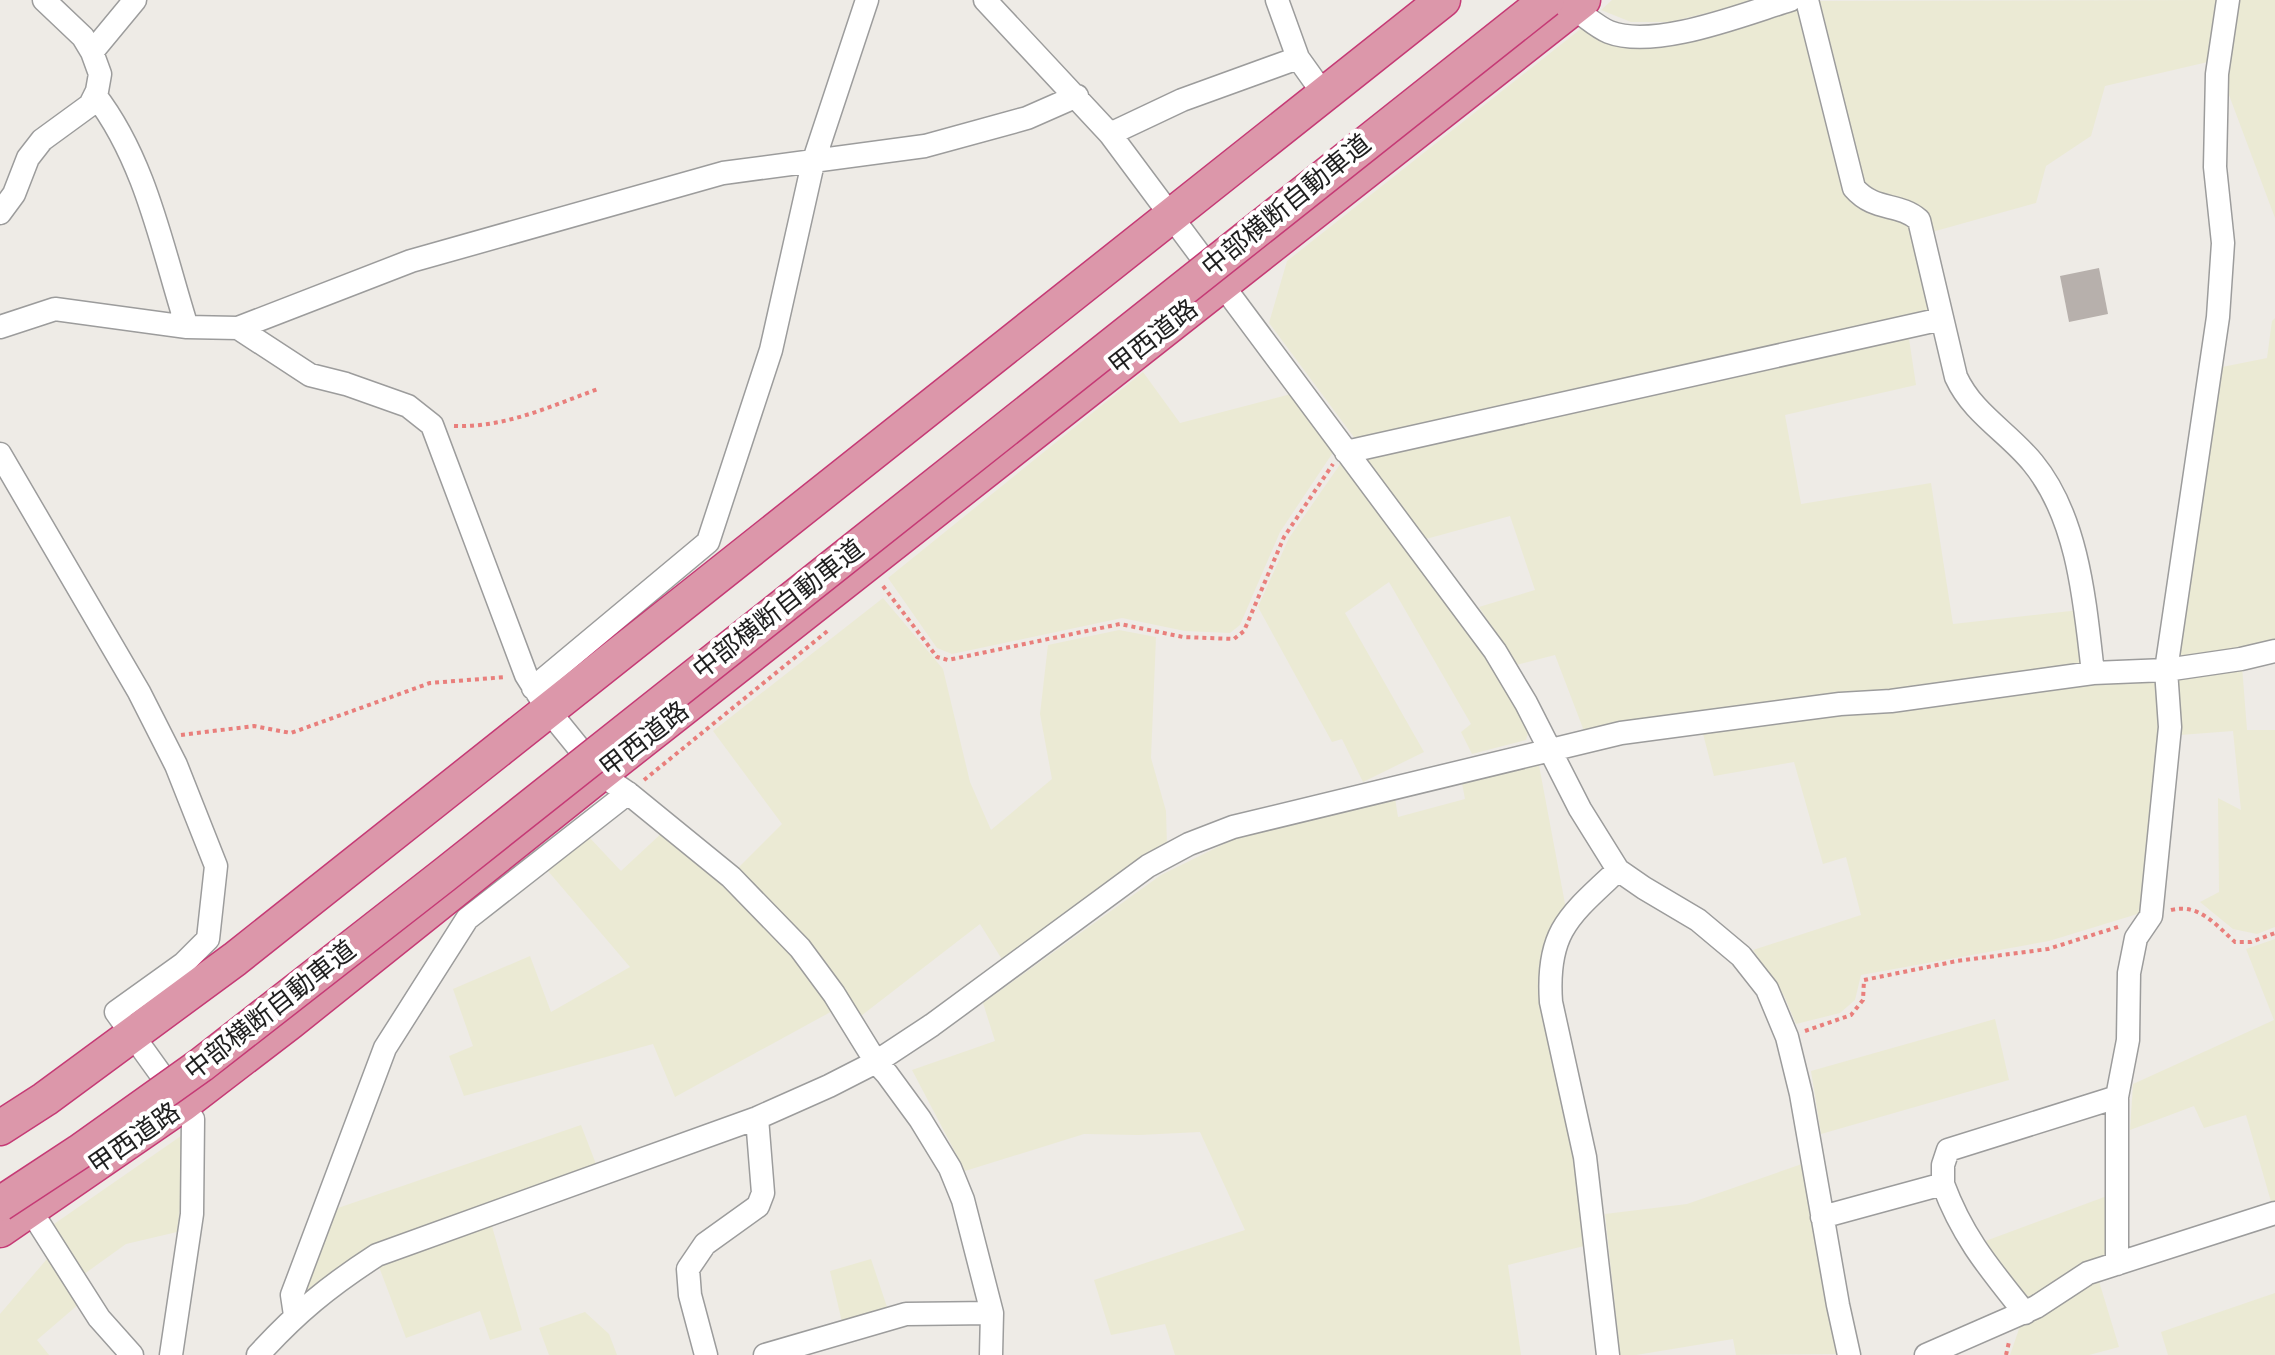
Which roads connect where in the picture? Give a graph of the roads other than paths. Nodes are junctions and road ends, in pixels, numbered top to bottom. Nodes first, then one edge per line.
1 (44, 0) edge
2 (135, 0) edge
3 (867, 0) edge
4 (985, 0) edge
5 (1277, 0) edge
6 (1443, 0) edge
7 (1522, 0) edge
8 (1790, 0) edge
9 (1807, 0) edge
10 (2228, 0) edge
11 (1568, 3) edge
12 (92, 52) junction
13 (1298, 58) junction
14 (1323, 93) junction
15 (95, 95) junction
16 (1077, 96) junction
17 (1110, 134) junction
18 (813, 163) junction
19 (0, 213) edge
20 (1172, 216) junction
21 (1222, 282) junction
22 (1942, 319) junction
23 (0, 327) edge
24 (187, 327) junction
25 (238, 328) junction
26 (1346, 452) junction
27 (0, 454) edge
28 (2275, 651) edge
29 (2166, 670) junction
30 (2093, 673) junction
31 (536, 691) junction
32 (1550, 748) junction
33 (600, 774) junction
34 (628, 793) junction
35 (1618, 870) junction
36 (133, 1034) junction
37 (876, 1062) junction
38 (2117, 1097) junction
39 (183, 1104) junction
40 (757, 1118) junction
41 (0, 1128) edge
42 (1943, 1184) junction
43 (0, 1186) edge
44 (16, 1207) edge
45 (2275, 1213) edge
46 (1822, 1217) junction
47 (0, 1230) edge
48 (2117, 1264) junction
49 (992, 1313) junction
50 (2025, 1313) junction
51 (295, 1315) junction
52 (796, 1351) edge
53 (132, 1355) edge
54 (171, 1355) edge
55 (258, 1355) edge
56 (706, 1355) edge
57 (765, 1355) edge
58 (991, 1355) edge
59 (1608, 1355) edge
60 (1849, 1355) edge
61 (1926, 1355) edge

1 - 12 street
2 - 12 street
3 - 18 street
4 - 16 street
5 - 13 street
6 - 14 highway
7 - 43 highway, 中部横断自動車道
8 - 11 street
9 - 22 street
10 - 29 street
11 - 21 highway, 甲西道路
11 - 44 highway, 中部横断自動車道, bridge
12 - 15 street
13 - 14 street
13 - 17 street
14 - 20 highway
15 - 19 street
15 - 24 street
16 - 17 street
16 - 18 street
17 - 20 street
18 - 25 street
18 - 31 street
20 - 21 street
20 - 31 highway
21 - 26 street
21 - 33 highway, 甲西道路
22 - 26 street
22 - 30 street
23 - 24 street
24 - 25 street
25 - 31 street
26 - 32 street
27 - 36 street
28 - 29 street
29 - 30 street
29 - 38 street
30 - 32 street
31 - 33 street
31 - 36 highway
32 - 35 street
32 - 37 street
33 - 34 street
33 - 39 highway, 甲西道路
34 - 37 street
34 - 51 street
35 - 46 street
35 - 59 street
36 - 39 street
36 - 41 highway
37 - 40 street
37 - 49 street
38 - 42 street
38 - 48 street
39 - 44 highway, 甲西道路
39 - 54 street
40 - 51 street
40 - 56 street
42 - 46 street
42 - 50 street
44 - 47 highway, 甲西道路
44 - 53 street
45 - 48 street
46 - 60 street
48 - 50 street
49 - 52 street
49 - 58 street
50 - 61 street
51 - 55 street
52 - 57 street

